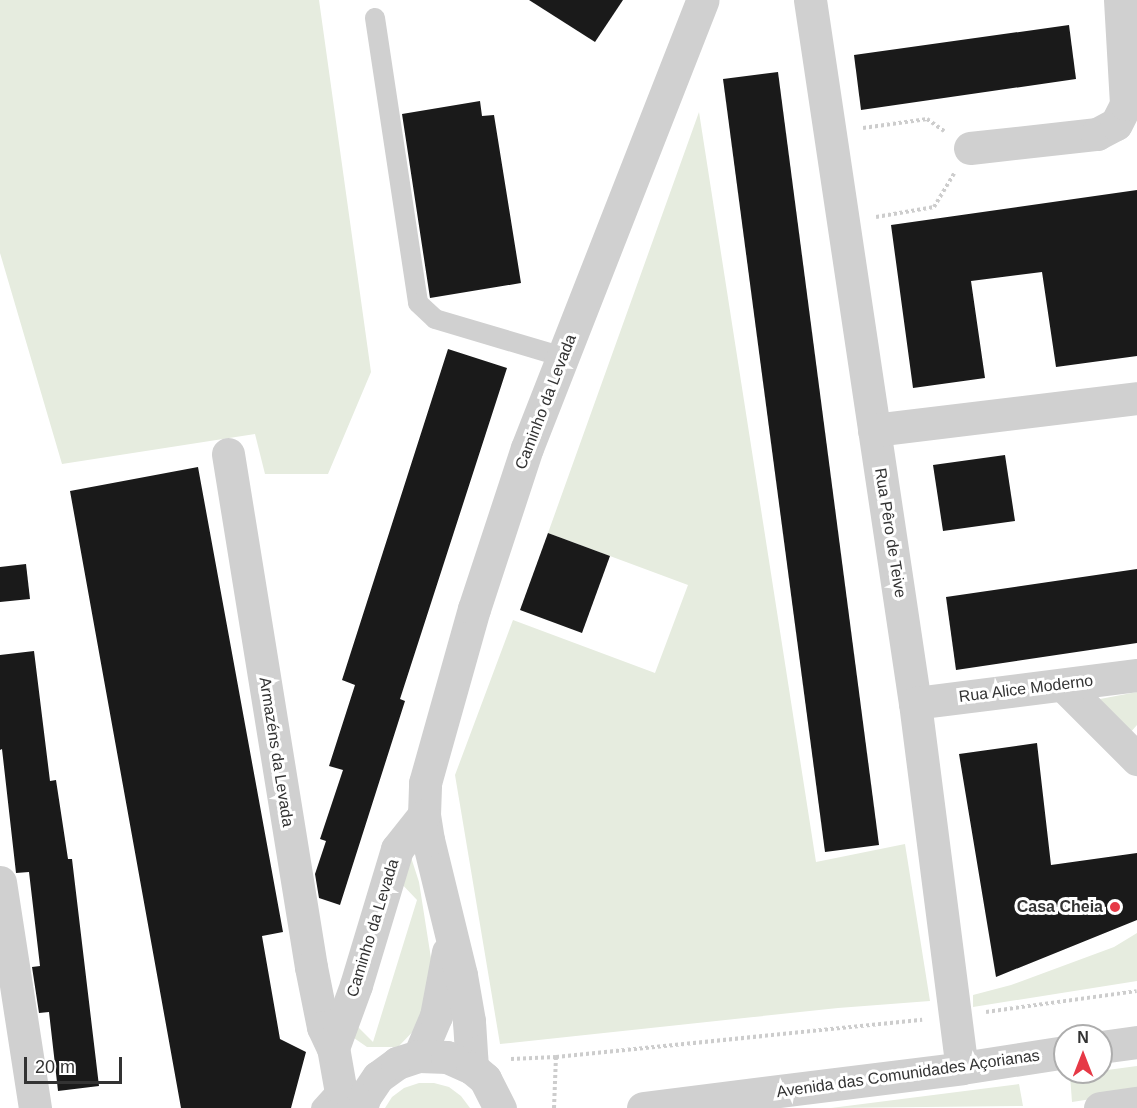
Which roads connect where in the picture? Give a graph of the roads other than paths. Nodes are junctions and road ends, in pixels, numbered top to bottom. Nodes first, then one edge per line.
1 (703, 0) edge
2 (810, 0) edge
3 (1120, 0) edge
4 (375, 18) dead end
5 (970, 148) road end
6 (563, 357) junction
7 (1137, 398) edge
8 (874, 430) junction
9 (228, 454) dead end
10 (1137, 675) edge
11 (1063, 685) junction
12 (915, 703) junction
13 (1137, 759) edge
14 (424, 815) junction
15 (0, 882) edge
16 (450, 929) junction
17 (1137, 1042) edge
18 (1113, 1045) edge
19 (333, 1048) junction
20 (1053, 1054) edge
21 (419, 1056) junction
22 (472, 1068) junction
23 (962, 1068) junction
24 (378, 1077) junction
25 (342, 1103) edge
26 (1137, 1103) edge
27 (35, 1108) edge
28 (500, 1108) edge
29 (643, 1108) edge
30 (1100, 1108) edge

1 - 6 street, Caminho da Levada
2 - 8 street, Rua Pêro de Teive
3 - 5 street
4 - 6 lane
6 - 14 street, Caminho da Levada
7 - 8 street
8 - 12 street, Rua Pêro de Teive
9 - 19 street, Armazéns da Levada
10 - 11 street, Rua Alice Moderno
11 - 12 street, Rua Alice Moderno
11 - 13 street
12 - 23 street, Rua Pêro de Teive
14 - 16 street, Caminho da Levada
14 - 19 street, Caminho da Levada
15 - 27 street
16 - 21 street, Caminho da Levada
16 - 22 street, Caminho da Levada
17 - 18 street
19 - 24 street
19 - 25 street, Armazéns da Levada
20 - 23 street, Avenida das Comunidades Açorianas
21 - 22 street
21 - 24 street
22 - 28 street
23 - 29 street, Avenida das Comunidades Açorianas
24 - 25 street
26 - 30 street

